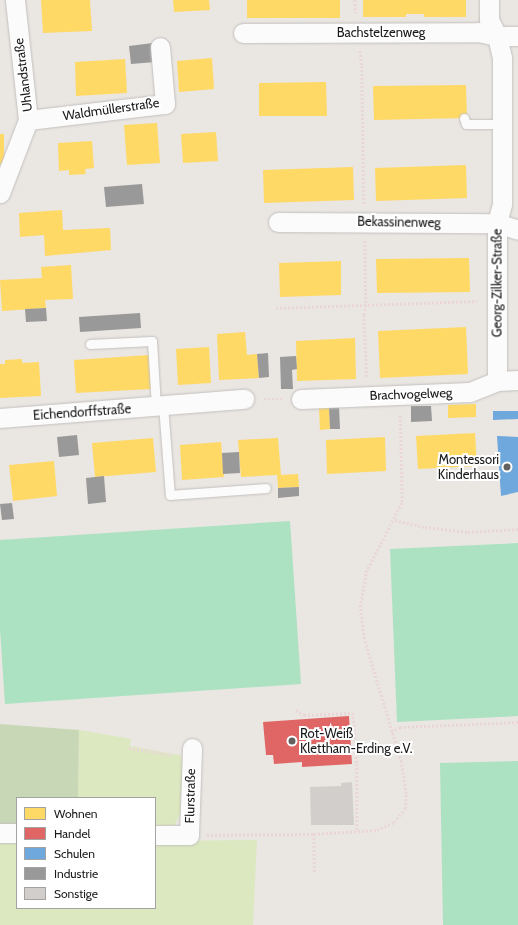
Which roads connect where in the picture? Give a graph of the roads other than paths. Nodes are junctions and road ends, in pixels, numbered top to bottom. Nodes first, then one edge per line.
1 (14, 0) edge
2 (489, 0) edge
3 (243, 33) dead end
4 (497, 36) junction
5 (518, 36) edge
6 (160, 48) dead end
7 (464, 118) dead end
8 (28, 120) junction
9 (508, 134) edge
10 (0, 193) edge
11 (278, 222) dead end
12 (497, 223) junction
13 (518, 230) edge
14 (90, 344) dead end
15 (518, 380) edge
16 (497, 381) junction
17 (244, 399) road end
18 (302, 399) road end
19 (160, 406) junction
20 (0, 418) edge
21 (266, 488) dead end
22 (191, 753) road end
23 (0, 833) edge
24 (16, 833) edge
25 (156, 835) edge

1 - 8 street, Uhlandstraße
2 - 4 street, Georg-Zilker-Straße
3 - 4 street, Bachstelzenweg
4 - 5 street, Bachstelzenweg
4 - 9 street, Georg-Zilker-Straße
6 - 8 street, Waldmüllerstraße
7 - 9 lane
8 - 10 street, Uhlandstraße
9 - 12 street, Georg-Zilker-Straße
11 - 12 street, Bekassinenweg
12 - 13 street, Bekassinenweg
12 - 16 street, Georg-Zilker-Straße
14 - 19 lane
15 - 16 street, Brachvogelweg
16 - 18 street, Brachvogelweg
17 - 19 street, Eichendorffstraße
19 - 20 street, Eichendorffstraße
19 - 21 lane
22 - 25 street, Flurstraße
23 - 24 street

